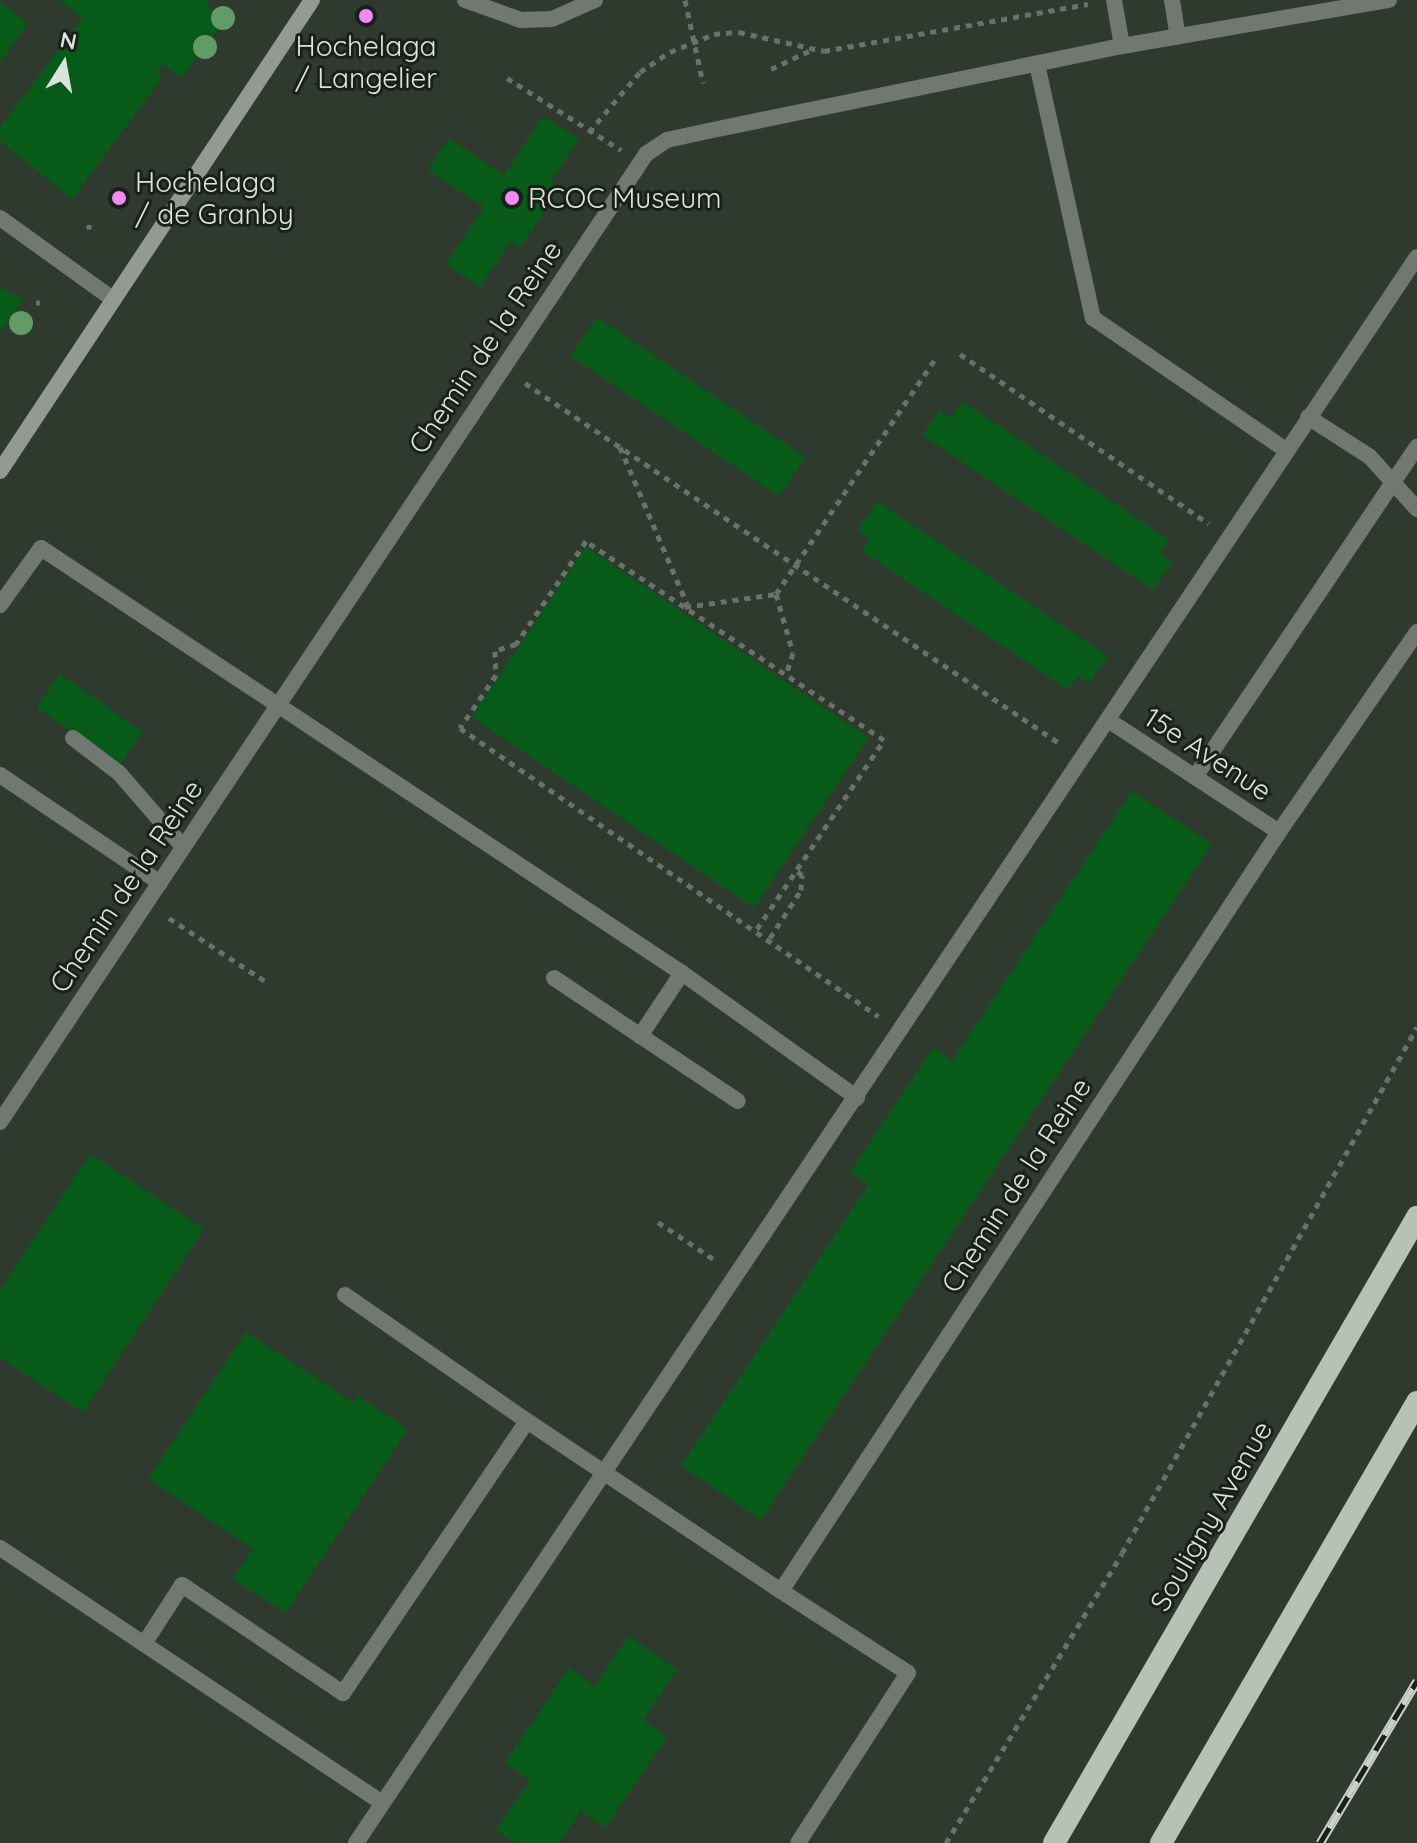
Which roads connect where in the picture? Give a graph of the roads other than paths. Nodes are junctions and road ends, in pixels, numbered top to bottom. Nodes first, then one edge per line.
1 (312, 0) edge
2 (465, 0) edge
3 (595, 0) edge
4 (1172, 0) edge
5 (1389, 0) edge
6 (1106, 2) edge
7 (1178, 37) junction
8 (1122, 46) junction
9 (1037, 64) junction
10 (0, 218) edge
11 (1417, 257) edge
12 (114, 300) junction
13 (1308, 417) junction
14 (1417, 447) edge
15 (1286, 450) junction
16 (0, 471) edge
17 (1393, 483) junction
18 (1417, 509) edge
19 (0, 605) edge
20 (1417, 632) edge
21 (278, 704) junction
22 (1108, 720) junction
23 (73, 738) dead end
24 (0, 775) edge
25 (1195, 777) junction
26 (1279, 832) junction
27 (183, 847) junction
28 (160, 883) junction
29 (682, 973) junction
30 (554, 978) dead end
31 (640, 1036) junction
32 (857, 1098) junction
33 (738, 1101) dead end
34 (0, 1122) edge
35 (1417, 1217) edge
36 (345, 1295) dead end
37 (1417, 1402) edge
38 (527, 1421) junction
39 (602, 1473) junction
40 (0, 1548) edge
41 (781, 1591) junction
42 (144, 1644) junction
43 (382, 1803) junction
44 (356, 1843) edge
45 (798, 1843) edge
46 (1054, 1843) edge
47 (1161, 1843) edge

1 - 12 main road
2 - 3 street
4 - 7 street
5 - 7 street, Chemin de la Reine
6 - 8 street
7 - 8 street, Chemin de la Reine
8 - 9 street, Chemin de la Reine
9 - 15 street
9 - 21 street, Chemin de la Reine
10 - 12 street
11 - 13 street
12 - 16 main road
13 - 15 street
13 - 17 street
14 - 17 street
15 - 22 street
17 - 18 street
17 - 25 street
19 - 21 street
20 - 26 street, Chemin de la Reine
21 - 27 street, Chemin de la Reine
21 - 29 street
22 - 25 street, 15e Avenue
22 - 32 street
23 - 27 street
24 - 28 street
25 - 26 street, 15e Avenue
26 - 41 street, Chemin de la Reine
27 - 28 street, Chemin de la Reine
28 - 34 street, Chemin de la Reine
29 - 31 street
29 - 32 street
30 - 31 street
31 - 33 street
32 - 39 street
35 - 46 highway, Souligny Avenue
36 - 38 street
37 - 47 highway
38 - 39 street
38 - 42 street
39 - 41 street
39 - 43 street
40 - 42 street
41 - 45 street
42 - 43 street
43 - 44 street

